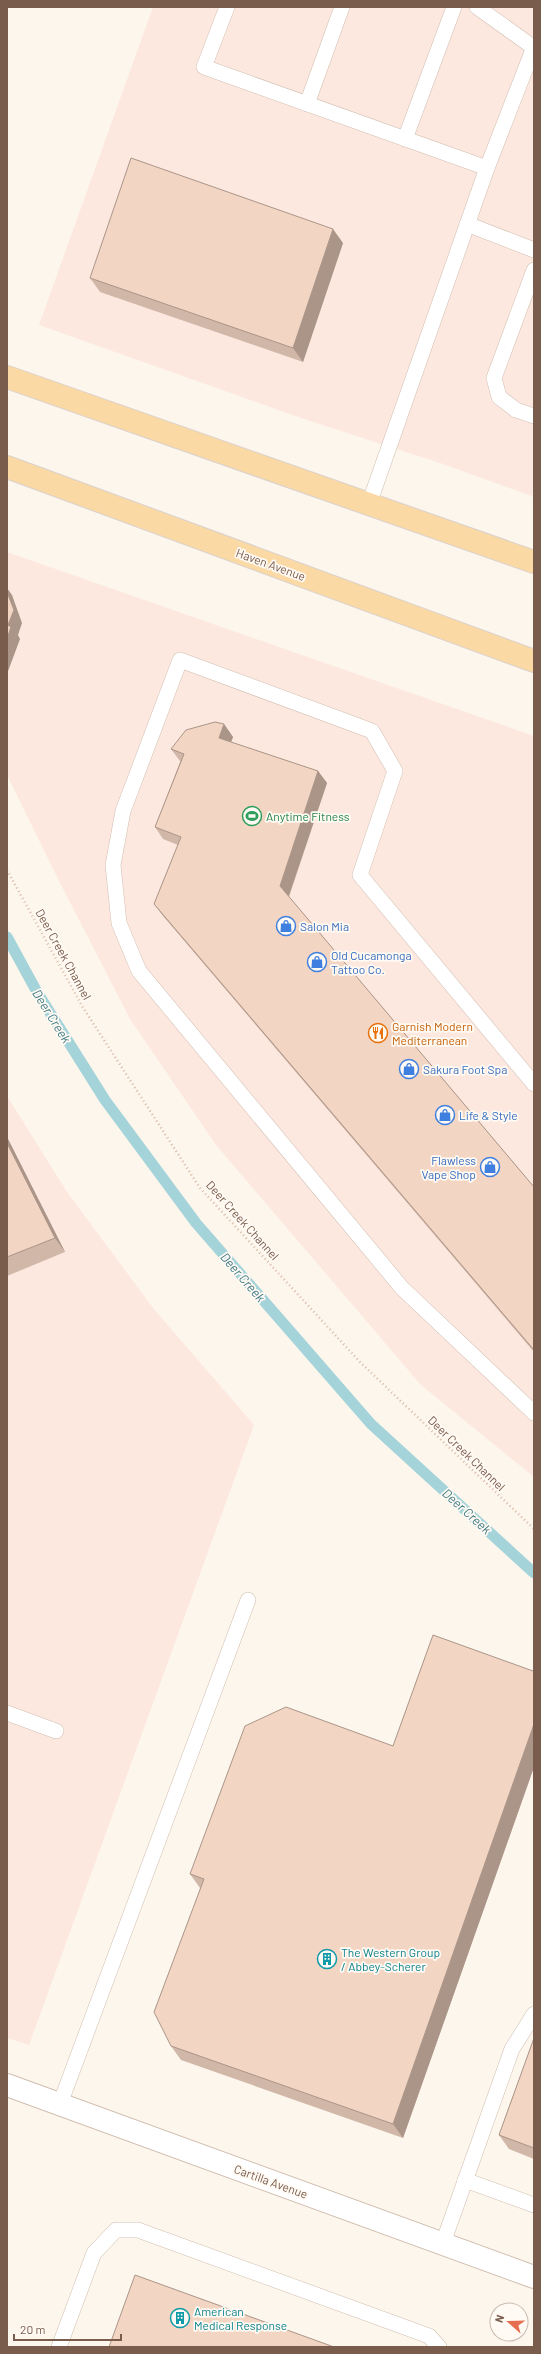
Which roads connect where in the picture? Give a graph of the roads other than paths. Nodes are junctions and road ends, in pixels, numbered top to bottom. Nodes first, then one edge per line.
1 (227, 7) edge
2 (342, 7) edge
3 (454, 7) edge
4 (477, 7) edge
5 (533, 47) edge
6 (307, 104) junction
7 (405, 139) junction
8 (487, 168) junction
9 (467, 224) junction
10 (534, 250) edge
11 (534, 270) edge
12 (7, 377) edge
13 (534, 416) edge
14 (7, 467) edge
15 (369, 504) junction
16 (534, 562) edge
17 (534, 661) edge
18 (534, 1084) edge
19 (534, 1413) edge
20 (248, 1600) dead end
21 (7, 1713) edge
22 (56, 1731) dead end
23 (534, 2014) edge
24 (7, 2085) edge
25 (60, 2104) junction
26 (465, 2180) junction
27 (534, 2205) edge
28 (443, 2243) junction
29 (534, 2277) edge
30 (59, 2347) edge
31 (439, 2347) edge

1 - 6 lane
2 - 6 lane
3 - 7 lane
4 - 5 lane
5 - 8 lane
6 - 7 lane
7 - 8 lane
8 - 9 lane
9 - 10 lane
9 - 15 lane
11 - 13 lane
12 - 15 main road
14 - 17 main road, Haven Avenue
15 - 16 main road
18 - 19 lane
20 - 25 lane
21 - 22 lane
23 - 26 lane
24 - 25 street, Cartilla Avenue
25 - 28 street, Cartilla Avenue
26 - 27 lane
26 - 28 lane
28 - 29 street, Cartilla Avenue
30 - 31 lane

